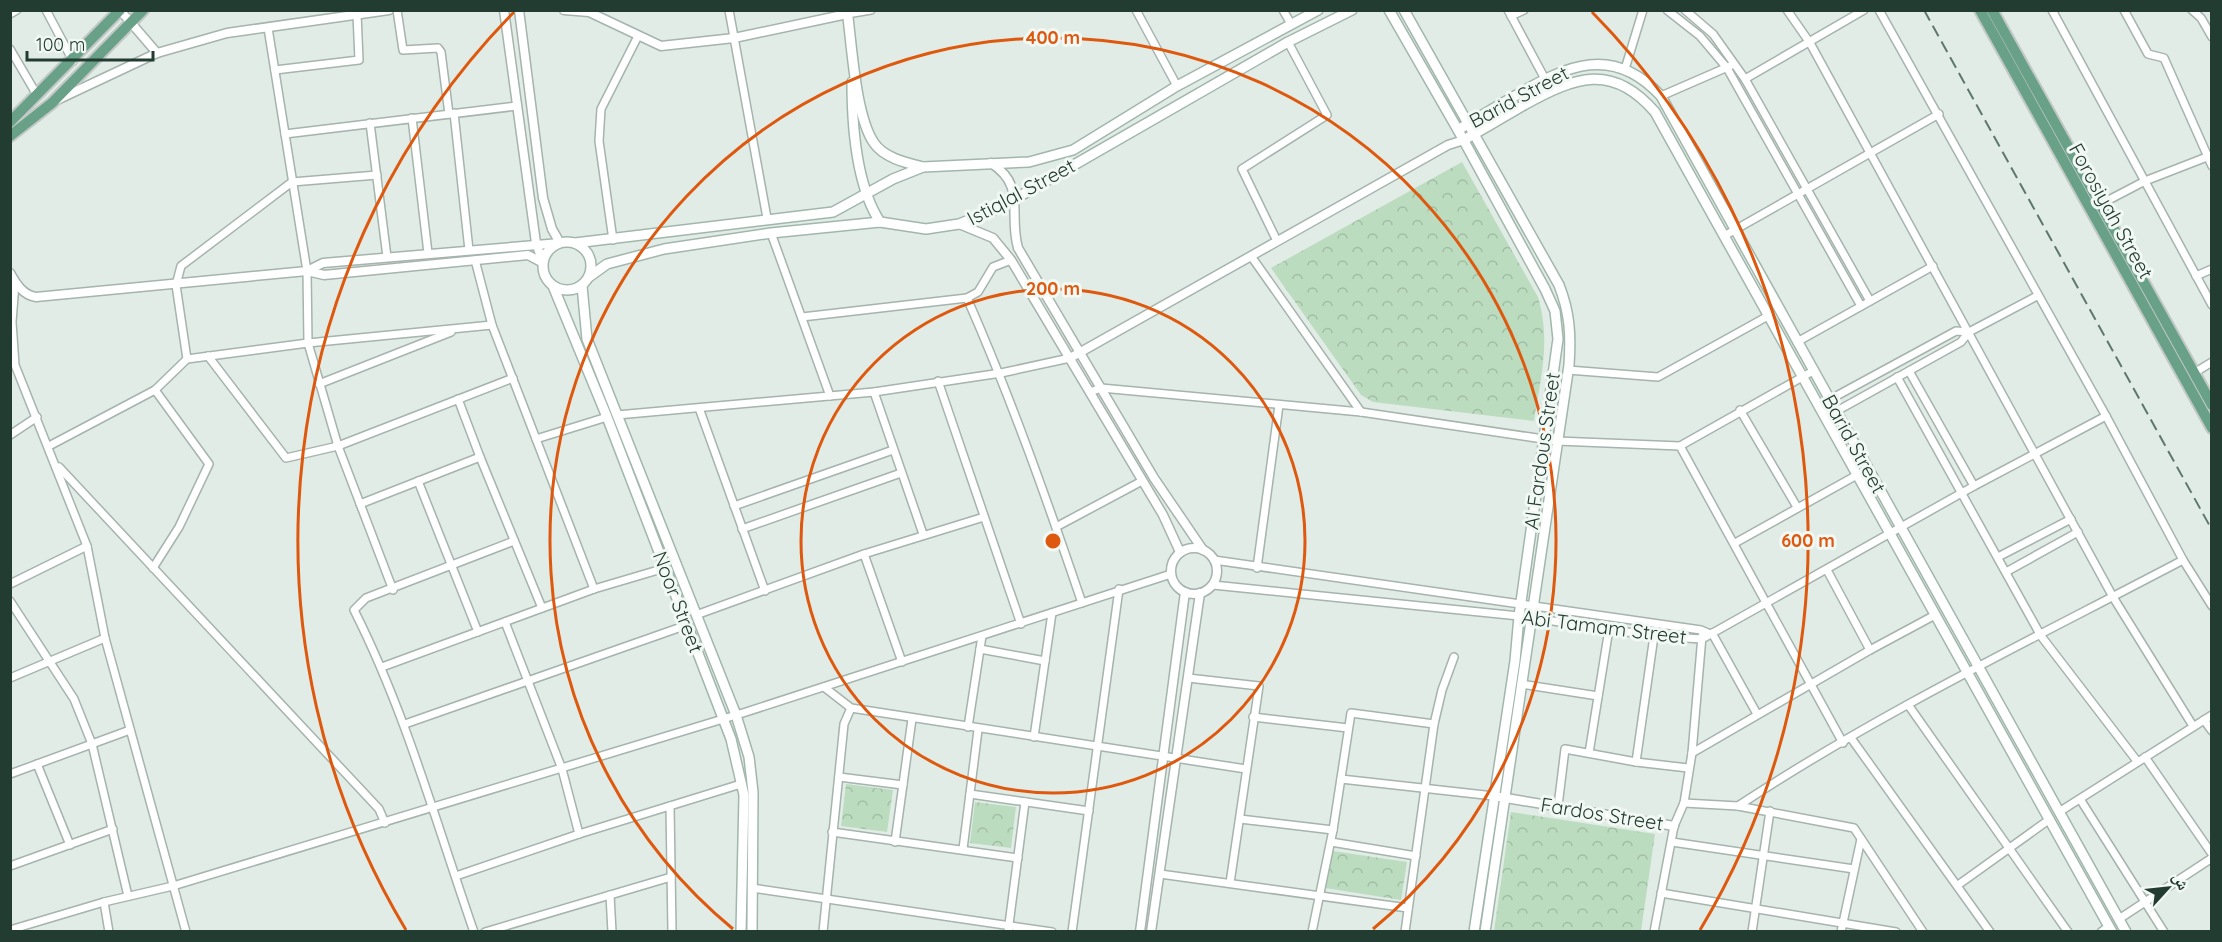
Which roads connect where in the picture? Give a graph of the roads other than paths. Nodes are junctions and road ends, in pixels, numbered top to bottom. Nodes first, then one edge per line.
1 (17, 10) edge
2 (46, 10) edge
3 (120, 10) edge
4 (143, 10) edge
5 (389, 10) edge
6 (397, 10) edge
7 (504, 10) edge
8 (519, 10) edge
9 (564, 10) edge
10 (729, 10) edge
11 (871, 10) edge
12 (1136, 10) edge
13 (1283, 10) edge
14 (1318, 10) edge
15 (1352, 10) edge
16 (1389, 10) edge
17 (1404, 10) edge
18 (1524, 10) edge
19 (1643, 10) edge
20 (1667, 10) edge
21 (1685, 10) edge
22 (1787, 10) edge
23 (1864, 10) edge
24 (1879, 10) edge
25 (1980, 10) edge
26 (1992, 10) edge
27 (2052, 10) edge
28 (2124, 10) edge
29 (2192, 10) edge
30 (847, 12) edge
31 (1510, 13) edge
32 (10, 14) edge
33 (357, 14) junction
34 (132, 24) junction
35 (1291, 24) junction
36 (268, 28) junction
37 (638, 36) junction
38 (734, 38) junction
39 (2211, 38) edge
40 (1288, 42) junction
41 (1810, 43) junction
42 (10, 49) edge
43 (853, 49) junction
44 (157, 53) junction
45 (74, 61) junction
46 (1735, 64) junction
47 (1727, 68) junction
48 (1625, 69) junction
49 (275, 70) junction
50 (1545, 79) junction
51 (1745, 79) junction
52 (1177, 86) junction
53 (38, 95) junction
54 (1660, 96) junction
55 (51, 103) junction
56 (518, 105) junction
57 (1665, 106) junction
58 (1655, 112) junction
59 (451, 113) junction
60 (1939, 114) junction
61 (412, 118) junction
62 (10, 123) edge
63 (370, 123) junction
64 (1468, 123) junction
65 (1458, 130) junction
66 (285, 134) junction
67 (1474, 134) junction
68 (10, 136) edge
69 (1464, 140) junction
70 (1448, 145) junction
71 (1871, 154) junction
72 (2209, 156) edge
73 (991, 163) junction
74 (2211, 166) edge
75 (923, 167) junction
76 (377, 175) junction
77 (2145, 181) junction
78 (292, 182) junction
79 (1808, 189) junction
80 (867, 193) junction
81 (1799, 194) junction
82 (1014, 199) junction
83 (2099, 205) junction
84 (766, 218) junction
85 (880, 222) junction
86 (959, 224) junction
87 (1734, 231) junction
88 (771, 233) junction
89 (1724, 236) junction
90 (613, 240) junction
91 (1276, 242) junction
92 (536, 243) junction
93 (560, 243) junction
94 (575, 243) junction
95 (469, 250) junction
96 (428, 253) junction
97 (1251, 256) junction
98 (387, 257) junction
99 (475, 260) junction
100 (1011, 260) junction
101 (543, 263) junction
102 (1933, 266) junction
103 (2211, 269) edge
104 (307, 271) junction
105 (10, 273) edge
106 (2196, 276) junction
107 (589, 277) junction
108 (15, 283) junction
109 (176, 285) junction
110 (553, 286) junction
111 (582, 286) junction
112 (2037, 296) junction
113 (968, 298) junction
114 (1870, 301) junction
115 (2211, 305) edge
116 (1861, 306) junction
117 (1768, 316) junction
118 (802, 317) junction
119 (492, 325) junction
120 (460, 328) junction
121 (1969, 332) junction
122 (1797, 342) junction
123 (308, 343) junction
124 (1081, 352) junction
125 (208, 356) junction
126 (1070, 358) junction
127 (187, 359) junction
128 (2211, 362) edge
129 (13, 366) edge
130 (1569, 370) junction
131 (1813, 371) junction
132 (1909, 371) junction
133 (1000, 373) junction
134 (2194, 373) junction
135 (1898, 377) junction
136 (513, 378) junction
137 (1803, 378) junction
138 (938, 381) junction
139 (320, 384) junction
140 (1101, 388) junction
141 (155, 390) junction
142 (874, 392) junction
143 (1090, 392) junction
144 (830, 396) junction
145 (458, 399) junction
146 (1829, 400) junction
147 (1280, 405) junction
148 (2211, 405) edge
149 (699, 408) junction
150 (1740, 410) junction
151 (1361, 412) junction
152 (1835, 412) junction
153 (617, 415) junction
154 (2106, 416) junction
155 (37, 417) junction
156 (607, 417) junction
157 (2211, 428) edge
158 (10, 435) edge
159 (1543, 438) junction
160 (536, 439) junction
161 (1557, 441) junction
162 (49, 446) junction
163 (1680, 446) junction
164 (338, 447) junction
165 (893, 450) junction
166 (2036, 454) junction
167 (480, 457) junction
168 (55, 463) junction
169 (901, 473) junction
170 (1857, 475) junction
171 (1142, 481) junction
172 (418, 482) junction
173 (1974, 486) junction
174 (1962, 494) junction
175 (360, 504) junction
176 (734, 506) junction
177 (1797, 507) junction
178 (984, 517) junction
179 (2071, 519) junction
180 (1056, 527) junction
181 (742, 529) junction
182 (1901, 530) junction
183 (2078, 532) junction
184 (923, 534) junction
185 (1891, 535) junction
186 (514, 541) junction
187 (1735, 543) junction
188 (87, 546) junction
189 (1203, 550) junction
190 (1180, 552) junction
191 (864, 554) junction
192 (1998, 557) junction
193 (1214, 560) junction
194 (2183, 560) junction
195 (453, 566) junction
196 (153, 567) junction
197 (665, 568) junction
198 (1257, 568) junction
199 (1827, 570) junction
200 (2006, 572) junction
201 (1171, 574) junction
202 (10, 584) edge
203 (1213, 585) junction
204 (594, 589) junction
205 (393, 590) junction
206 (1119, 590) junction
207 (765, 591) junction
208 (1185, 592) junction
209 (1200, 593) junction
210 (2113, 597) junction
211 (10, 601) edge
212 (1768, 602) junction
213 (1082, 603) junction
214 (1520, 605) junction
215 (2211, 606) edge
216 (1534, 607) junction
217 (542, 608) junction
218 (1052, 613) junction
219 (696, 615) junction
220 (1935, 615) junction
221 (1519, 616) junction
222 (1531, 618) junction
223 (505, 622) junction
224 (1020, 624) junction
225 (687, 625) junction
226 (1609, 629) junction
227 (1701, 630) junction
228 (478, 632) junction
229 (1711, 634) junction
230 (982, 636) junction
231 (1654, 636) junction
232 (2041, 636) junction
233 (105, 639) junction
234 (1702, 639) junction
235 (980, 649) junction
236 (1870, 650) junction
237 (1454, 657) dead end
238 (1045, 661) junction
239 (52, 662) junction
240 (902, 662) junction
241 (382, 667) junction
242 (1979, 668) junction
243 (1968, 673) junction
244 (10, 678) edge
245 (1188, 678) junction
246 (528, 681) junction
247 (1521, 684) junction
248 (1809, 685) junction
249 (824, 687) junction
250 (1598, 696) junction
251 (1909, 706) junction
252 (851, 708) junction
253 (1757, 714) junction
254 (736, 715) junction
255 (2211, 715) edge
256 (1253, 717) junction
257 (723, 719) junction
258 (912, 719) junction
259 (2204, 720) junction
260 (405, 723) junction
261 (1434, 724) junction
262 (2193, 726) junction
263 (968, 727) junction
264 (1348, 728) junction
265 (130, 730) junction
266 (978, 730) junction
267 (2211, 731) edge
268 (1034, 737) junction
269 (1851, 738) junction
270 (1843, 743) junction
271 (92, 744) junction
272 (1096, 746) junction
273 (1589, 753) junction
274 (1692, 753) junction
275 (1165, 757) junction
276 (2145, 757) junction
277 (1176, 759) junction
278 (2138, 761) junction
279 (1636, 762) junction
280 (37, 764) junction
281 (1688, 768) junction
282 (562, 769) junction
283 (1246, 769) junction
284 (10, 774) edge
285 (839, 777) junction
286 (1341, 779) junction
287 (741, 784) junction
288 (903, 785) junction
289 (1426, 789) junction
290 (970, 794) junction
291 (1494, 796) junction
292 (1506, 798) junction
293 (2080, 799) junction
294 (1025, 802) junction
295 (1684, 803) junction
296 (670, 806) junction
297 (1558, 806) junction
298 (1738, 806) junction
299 (433, 808) junction
300 (1089, 811) junction
301 (1770, 811) junction
302 (2059, 812) junction
303 (1240, 819) junction
304 (2050, 819) junction
305 (385, 823) junction
306 (1674, 826) junction
307 (113, 829) junction
308 (1333, 830) junction
309 (832, 832) junction
310 (579, 834) junction
311 (1861, 839) junction
312 (895, 842) junction
313 (1331, 842) junction
314 (1672, 842) junction
315 (70, 845) junction
316 (2010, 848) junction
317 (963, 849) junction
318 (1765, 855) junction
319 (1416, 856) junction
320 (2211, 856) edge
321 (1018, 858) junction
322 (10, 866) edge
323 (1854, 869) junction
324 (1160, 874) junction
325 (456, 876) junction
326 (671, 877) junction
327 (1230, 883) junction
328 (1958, 885) junction
329 (173, 886) junction
330 (752, 888) junction
331 (1661, 893) junction
332 (610, 895) junction
333 (128, 896) junction
334 (1318, 896) junction
335 (824, 898) junction
336 (104, 902) junction
337 (2145, 902) junction
338 (1408, 908) junction
339 (1757, 909) junction
340 (2119, 919) junction
341 (1008, 927) edge
342 (1841, 928) edge
343 (10, 930) edge
344 (471, 930) edge
345 (2107, 930) edge
346 (109, 932) edge
347 (186, 932) edge
348 (485, 932) edge
349 (612, 932) edge
350 (672, 932) edge
351 (741, 932) edge
352 (752, 932) edge
353 (823, 932) edge
354 (1052, 932) edge
355 (1072, 932) edge
356 (1140, 932) edge
357 (1151, 932) edge
358 (1312, 932) edge
359 (1405, 932) edge
360 (1474, 932) edge
361 (1485, 932) edge
362 (1654, 932) edge
363 (1752, 932) edge
364 (1896, 932) edge
365 (1923, 932) edge
366 (1990, 932) edge
367 (2068, 932) edge
368 (2126, 932) edge
369 (2164, 932) edge

1 - 32 street
2 - 45 street
3 - 34 street
3 - 45 main road
4 - 34 main road
5 - 33 street
6 - 59 street
7 - 56 street
8 - 93 street
9 - 37 street
10 - 38 street
11 - 30 street
12 - 52 street
13 - 35 street
14 - 35 main road, Istiqlal Street
15 - 40 main road, Istiqlal Street
16 - 65 main road, Al Fardous Street
17 - 64 main road, Al Fardous Street
18 - 31 street
19 - 48 street
20 - 47 street
21 - 46 street
22 - 41 street
23 - 41 street
24 - 60 street
25 - 157 main road, Forosiyah Street
26 - 83 main road, Forosiyah Street
27 - 77 street
28 - 72 street
29 - 39 street
30 - 38 street
30 - 43 main road
31 - 50 street
33 - 36 street
33 - 49 street
34 - 44 street
34 - 55 main road
35 - 52 main road, Istiqlal Street
36 - 44 street
36 - 49 street
37 - 38 street
37 - 90 street
38 - 84 street
40 - 82 main road, Istiqlal Street
40 - 91 street
41 - 51 street
41 - 71 street
42 - 53 street
43 - 75 main road
43 - 80 main road
44 - 55 street
45 - 53 main road
46 - 47 street
46 - 51 street
47 - 54 street
47 - 81 street
48 - 50 main road, Barid Street
48 - 54 main road, Barid Street
49 - 66 street
50 - 64 main road, Barid Street
51 - 79 street
52 - 73 main road, Istiqlal Street
53 - 62 main road
54 - 57 main road, Barid Street
55 - 68 main road
56 - 59 street
56 - 92 street
57 - 58 main road
57 - 87 main road, Barid Street
58 - 67 main road, Barid Street
58 - 89 main road, Barid Street
59 - 61 street
59 - 95 street
60 - 71 street
60 - 112 street
61 - 63 street
61 - 96 street
63 - 66 street
63 - 76 street
64 - 65 main road, Barid Street
64 - 67 main road, Al Fardous Street
65 - 69 main road, Al Fardous Street
65 - 70 street, Barid Street
66 - 78 street
67 - 69 main road, Barid Street
67 - 130 main road, Al Fardous Street
69 - 70 street, Barid Street
69 - 159 main road, Al Fardous Street
70 - 91 street
71 - 79 street
71 - 102 street
72 - 74 street
72 - 77 street
73 - 75 main road, Istiqlal Street
73 - 82 street
75 - 80 main road, Istiqlal Street
76 - 78 street
76 - 98 street
77 - 83 street
77 - 106 street
78 - 104 street
78 - 109 street
79 - 81 street
79 - 114 street
80 - 84 main road, Istiqlal Street
80 - 85 main road
81 - 87 street
81 - 116 street
82 - 86 main road, Istiqlal Street
82 - 124 street
83 - 134 main road, Forosiyah Street
84 - 90 main road, Istiqlal Street
85 - 86 main road, Istiqlal Street
85 - 88 main road, Istiqlal Street
86 - 100 street
87 - 89 street
87 - 122 main road, Barid Street
88 - 107 main road, Istiqlal Street
88 - 118 street
89 - 117 main road, Barid Street
90 - 94 main road, Istiqlal Street
91 - 97 street
92 - 93 street
92 - 95 street
92 - 101 street
93 - 94 main road
93 - 101 main road
94 - 107 main road
95 - 96 street
96 - 98 street
97 - 124 street
97 - 151 street
98 - 104 street
99 - 101 street
99 - 104 street
99 - 119 street
100 - 113 street
100 - 126 street
101 - 110 main road
102 - 114 street
102 - 121 street
103 - 106 street
104 - 109 street
104 - 123 street
105 - 108 street
106 - 115 street
107 - 111 main road
108 - 109 street
108 - 129 street
109 - 127 street
110 - 111 main road
110 - 156 main road, Noor Street
111 - 153 main road, Noor Street
112 - 121 street
112 - 154 street
113 - 118 street
113 - 133 street
114 - 116 street
116 - 122 street
117 - 130 street
117 - 137 main road, Barid Street
118 - 144 street
119 - 120 street
119 - 136 street
120 - 123 street
120 - 139 street
121 - 132 street
121 - 146 street
121 - 166 street
122 - 131 main road, Barid Street
123 - 125 street
123 - 139 street
124 - 126 street
124 - 140 street
125 - 127 street
125 - 164 street
126 - 133 street
126 - 143 street
127 - 141 street
128 - 134 street
129 - 155 street
130 - 161 main road, Al Fardous Street
131 - 137 street
131 - 146 main road, Barid Street
132 - 135 street
132 - 173 street
133 - 138 street
133 - 180 street
134 - 148 main road, Forosiyah Street
135 - 152 street
135 - 174 street
136 - 145 street
136 - 160 street
137 - 150 street
137 - 170 main road, Barid Street
138 - 142 street
138 - 178 street
139 - 164 street
140 - 143 street
140 - 147 street
140 - 189 street
141 - 162 street
141 - 196 street
142 - 144 street
142 - 165 street
143 - 171 street
144 - 149 street
145 - 164 street
145 - 167 street
146 - 152 main road, Barid Street
147 - 151 street
147 - 198 street
149 - 153 street
149 - 176 street
150 - 163 street
150 - 177 street
151 - 159 street
152 - 182 main road, Barid Street
153 - 219 main road, Noor Street
154 - 166 street
154 - 194 street
155 - 158 street
155 - 162 street
156 - 160 street
156 - 197 main road, Noor Street
159 - 161 street
159 - 214 main road, Al Fardous Street
160 - 204 street
161 - 163 street
161 - 216 main road, Al Fardous Street
162 - 168 street
163 - 187 street
164 - 175 street
165 - 169 street
165 - 176 street
166 - 173 street
166 - 179 street
167 - 172 street
167 - 186 street
168 - 188 street
168 - 196 street
169 - 181 street
169 - 184 street
170 - 177 street
170 - 185 main road, Barid Street
171 - 180 street
171 - 190 street
172 - 175 street
172 - 195 street
173 - 174 street
174 - 182 street
174 - 192 street
175 - 205 street
176 - 181 street
177 - 187 street
178 - 184 street
178 - 224 street
179 - 183 street
179 - 192 street
180 - 213 street
181 - 207 street
182 - 185 street
182 - 242 main road, Barid Street
183 - 200 street
183 - 210 street
184 - 191 street
185 - 199 street
185 - 220 main road, Barid Street
186 - 195 street
186 - 217 street
187 - 212 street
188 - 202 street
188 - 233 street
189 - 190 street
189 - 193 street
190 - 201 street
191 - 207 street
191 - 240 street
192 - 200 street
193 - 198 street, Abi Tamam Street
193 - 203 street
194 - 210 street
194 - 215 street
195 - 205 street
195 - 228 street
196 - 305 street
197 - 204 street
197 - 225 main road, Noor Street
198 - 214 street, Abi Tamam Street
199 - 212 street
199 - 236 street
200 - 232 street
201 - 206 street
201 - 208 street
203 - 209 street
203 - 221 street, Abi Tamam Street
204 - 217 street
205 - 241 street
206 - 213 street
206 - 272 street
207 - 219 street
208 - 209 street
208 - 275 street
209 - 245 street
210 - 232 street
210 - 262 street
211 - 239 street
212 - 229 street
212 - 248 street
213 - 218 street
214 - 216 street, Abi Tamam Street
214 - 221 main road, Al Fardous Street
216 - 222 main road, Al Fardous Street
216 - 227 street, Abi Tamam Street
217 - 223 street
218 - 224 street
218 - 238 street
219 - 254 main road, Noor Street
220 - 236 street
220 - 243 main road, Barid Street
221 - 222 street, Abi Tamam Street
221 - 291 main road, Al Fardous Street
222 - 226 street, Abi Tamam Street
222 - 247 main road, Al Fardous Street
223 - 228 street
223 - 246 street
224 - 230 street
225 - 246 street
225 - 257 main road, Noor Street
226 - 231 street, Abi Tamam Street
226 - 250 street
227 - 229 street, Abi Tamam Street
227 - 234 street
228 - 241 street
229 - 234 street, Abi Tamam Street
229 - 253 street
230 - 235 street
230 - 240 street
231 - 234 street, Abi Tamam Street
231 - 279 street
232 - 242 street
232 - 278 street
233 - 239 street
233 - 265 street
234 - 274 street
235 - 238 street
235 - 263 street
236 - 248 street
237 - 261 street
238 - 268 street
239 - 244 street
239 - 271 street
240 - 249 street
241 - 260 street
242 - 243 street
242 - 302 main road, Barid Street
243 - 251 street
243 - 304 main road, Barid Street
245 - 256 street
245 - 277 street
246 - 260 street
246 - 282 street
247 - 250 street
247 - 292 main road, Al Fardous Street
248 - 253 street
248 - 270 street
249 - 252 street
249 - 254 street
250 - 273 street
251 - 269 street
251 - 316 street
252 - 258 street
252 - 285 street
253 - 274 street
254 - 257 street
254 - 330 main road, Noor Street
255 - 259 street
256 - 264 street
256 - 283 street
257 - 282 street
257 - 287 main road, Noor Street
258 - 263 street
258 - 288 street
259 - 262 street
259 - 267 street
260 - 299 street
261 - 264 street
261 - 289 street
262 - 276 street
263 - 266 street
264 - 286 street
265 - 271 street
265 - 329 street
266 - 268 street
266 - 290 street
268 - 272 street
269 - 270 street
269 - 328 street
270 - 298 street
271 - 280 street
271 - 307 street
272 - 275 street
272 - 300 street
273 - 279 street
273 - 297 street
274 - 281 street
275 - 277 street
275 - 356 street
276 - 278 street
276 - 320 street
277 - 283 street
277 - 324 street
278 - 293 street
279 - 281 street
280 - 284 street
280 - 315 street
281 - 295 street
282 - 299 street
282 - 310 street
283 - 303 street
285 - 288 street
285 - 309 street
286 - 289 street
286 - 308 street
287 - 296 street
287 - 351 main road, Noor Street
288 - 312 street
289 - 291 street
289 - 319 street
290 - 294 street
290 - 317 street
291 - 292 street, Fardos Street
291 - 360 main road, Al Fardous Street
292 - 297 street, Fardos Street
292 - 361 main road, Al Fardous Street
293 - 302 street
293 - 337 street
294 - 300 street
294 - 321 street
295 - 298 street
295 - 306 street
296 - 310 street
296 - 326 street
297 - 306 street, Fardos Street
298 - 301 street
299 - 305 street
299 - 325 street
300 - 355 street
301 - 311 street
301 - 318 street
302 - 340 main road, Barid Street
303 - 308 street
303 - 327 street
304 - 316 street
304 - 345 main road, Barid Street
305 - 329 street
306 - 314 street, Fardos Street
307 - 315 street
307 - 333 street
308 - 313 street
309 - 312 street
309 - 335 street
310 - 325 street
311 - 323 street
311 - 365 street
312 - 317 street
313 - 319 street
313 - 334 street
314 - 318 street
314 - 331 street, Fardos Street
315 - 322 street
316 - 328 street
316 - 367 street
317 - 321 street
318 - 323 street
318 - 339 street
319 - 338 street
320 - 337 street
321 - 341 street
323 - 342 street
324 - 327 street
324 - 357 street
325 - 344 street
326 - 332 street
326 - 350 street
327 - 334 street
328 - 366 street
329 - 333 street
329 - 347 street
330 - 335 street
330 - 352 main road, Noor Street
331 - 339 street
331 - 362 street, Fardos Street
332 - 348 street
332 - 349 street
333 - 336 street
334 - 338 street
334 - 358 street
335 - 341 street
335 - 353 street
336 - 343 street
336 - 346 street
337 - 340 street
337 - 369 street
338 - 359 street
339 - 342 street
339 - 363 street
340 - 368 main road, Barid Street
341 - 354 street
342 - 364 street

